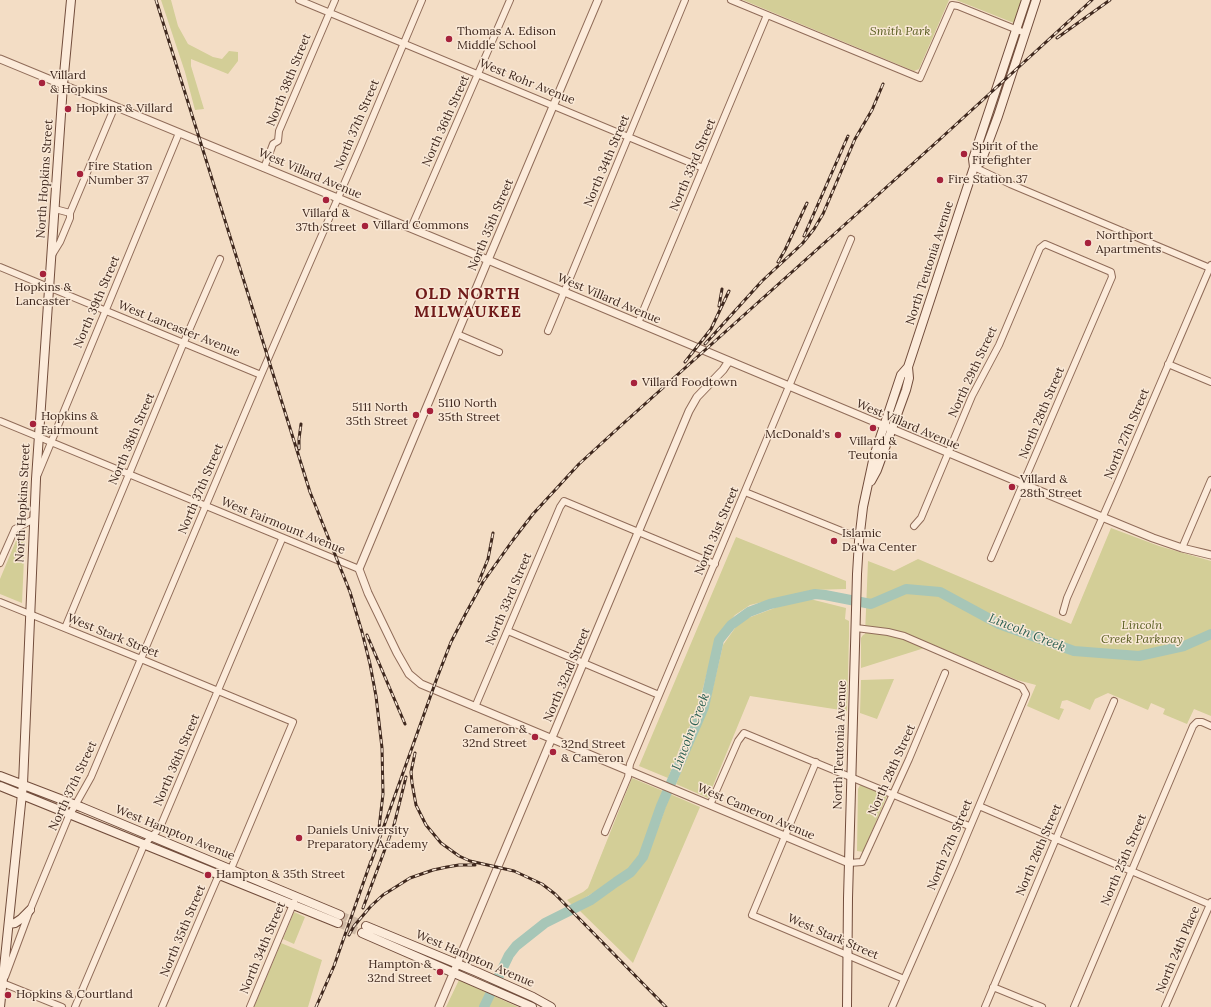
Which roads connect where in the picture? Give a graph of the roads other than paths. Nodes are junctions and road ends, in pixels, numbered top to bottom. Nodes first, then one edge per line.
1 (71, 0) edge
2 (299, 0) edge
3 (335, 0) edge
4 (422, 0) edge
5 (510, 0) edge
6 (598, 0) edge
7 (685, 0) edge
8 (731, 0) edge
9 (1026, 0) edge
10 (1036, 0) edge
11 (330, 13) junction
12 (767, 15) junction
13 (1021, 31) junction
14 (404, 43) junction
15 (0, 59) edge
16 (478, 74) junction
17 (63, 85) junction
18 (554, 105) junction
19 (115, 106) junction
20 (179, 133) junction
21 (629, 136) junction
22 (974, 167) junction
23 (264, 168) junction
24 (703, 168) junction
25 (338, 198) junction
26 (55, 209) junction
27 (70, 213) junction
28 (411, 228) junction
29 (850, 239) dead end
30 (52, 255) junction
31 (220, 259) dead end
32 (488, 260) junction
33 (0, 267) edge
34 (1210, 267) edge
35 (1112, 277) joint
36 (49, 287) junction
37 (564, 293) junction
38 (106, 311) junction
39 (638, 323) junction
40 (548, 331) dead end
41 (456, 334) junction
42 (184, 342) junction
43 (499, 352) dead end
44 (729, 361) junction
45 (1168, 364) junction
46 (908, 367) junction
47 (261, 375) junction
48 (1211, 382) edge
49 (789, 386) junction
50 (0, 421) edge
51 (884, 426) junction
52 (892, 430) junction
53 (39, 438) junction
54 (50, 442) junction
55 (948, 453) junction
56 (129, 475) junction
57 (36, 479) junction
58 (1211, 480) edge
59 (869, 485) junction
60 (1022, 485) junction
61 (745, 492) junction
62 (206, 506) junction
63 (1102, 517) junction
64 (34, 519) junction
65 (914, 526) dead end
66 (639, 532) junction
67 (860, 536) junction
68 (282, 539) junction
69 (1182, 548) junction
70 (1211, 555) edge
71 (991, 558) dead end
72 (0, 563) edge
73 (715, 564) junction
74 (359, 569) junction
75 (0, 602) edge
76 (1063, 612) dead end
77 (30, 615) junction
78 (856, 626) junction
79 (65, 628) junction
80 (508, 631) junction
81 (142, 659) junction
82 (584, 663) junction
83 (944, 673) dead end
84 (218, 691) junction
85 (659, 695) junction
86 (1114, 701) dead end
87 (475, 707) junction
88 (1211, 726) edge
89 (552, 738) junction
90 (816, 762) junction
91 (629, 771) junction
92 (0, 776) edge
93 (851, 777) junction
94 (23, 784) junction
95 (0, 786) edge
96 (894, 794) junction
97 (22, 795) junction
98 (710, 804) junction
99 (75, 805) junction
100 (979, 806) junction
101 (70, 814) junction
102 (970, 826) junction
103 (605, 832) dead end
104 (152, 837) junction
105 (786, 837) junction
106 (1056, 838) junction
107 (144, 845) junction
108 (849, 863) junction
109 (231, 869) junction
110 (1132, 870) junction
111 (222, 876) junction
112 (295, 900) junction
113 (1211, 904) edge
114 (30, 910) junction
115 (339, 919) tunnel mouth
116 (9, 924) junction
117 (847, 955) junction
118 (458, 964) junction
119 (454, 972) junction
120 (904, 979) junction
121 (1, 984) edge
122 (993, 987) junction
123 (533, 997) junction
124 (530, 1006) edge
125 (0, 1007) edge
126 (62, 1007) edge
127 (75, 1007) edge
128 (162, 1007) edge
129 (250, 1007) edge
130 (439, 1007) edge
131 (551, 1007) edge
132 (846, 1007) edge
133 (892, 1007) edge
134 (984, 1007) edge
135 (1042, 1007) edge
136 (1074, 1007) edge
137 (1165, 1007) edge

1 - 17 main road, North Hopkins Street
2 - 11 street, West Rohr Avenue
3 - 11 street, North 38th Street
4 - 14 street, North 37th Street
5 - 16 street, North 36th Street
6 - 18 street, North 35th Street
7 - 21 street, North 34th Street
8 - 12 street
9 - 13 main road, North Teutonia Avenue
10 - 13 main road, North Teutonia Avenue
11 - 14 street, West Rohr Avenue
11 - 23 street, North 38th Street
12 - 13 street
12 - 24 street, North 33rd Street
13 - 22 main road, North Teutonia Avenue
14 - 16 street, West Rohr Avenue
14 - 25 street, North 37th Street
15 - 17 street, West Villard Avenue
16 - 18 street, West Rohr Avenue
16 - 28 street, North 36th Street
17 - 19 street, West Villard Avenue
17 - 26 main road, North Hopkins Street
18 - 21 street, West Rohr Avenue
18 - 32 street, North 35th Street
19 - 20 street, West Villard Avenue
19 - 27 street
20 - 23 street, West Villard Avenue
20 - 38 street, North 39th Street
21 - 24 street, West Rohr Avenue
21 - 37 street, North 34th Street
22 - 34 street
22 - 46 main road, North Teutonia Avenue
23 - 25 street, West Villard Avenue
24 - 39 street, North 33rd Street
25 - 28 street, West Villard Avenue
25 - 47 street, North 37th Street
26 - 27 street
26 - 30 main road, North Hopkins Street
27 - 30 street
28 - 32 street, West Villard Avenue
29 - 49 street, North 31st Street
30 - 36 main road, North Hopkins Street
31 - 42 street, North 38th Street
32 - 37 street, West Villard Avenue
32 - 41 street, North 35th Street
33 - 36 street, West Lancaster Avenue
34 - 45 street, North 27th Street
35 - 55 street, North 29th Street
35 - 60 street, North 28th Street
36 - 38 street, West Lancaster Avenue
36 - 53 main road, North Hopkins Street
37 - 39 street, West Villard Avenue
37 - 40 street, North 34th Street
38 - 42 street, West Lancaster Avenue
38 - 54 street, North 39th Street
39 - 44 street, West Villard Avenue
41 - 43 street
41 - 74 street, North 35th Street
42 - 47 street, West Lancaster Avenue
42 - 56 street, North 38th Street
44 - 49 street, West Villard Avenue
44 - 66 street, North 32nd Street
45 - 48 street
45 - 63 street, North 27th Street
46 - 51 main road, North Teutonia Avenue
46 - 52 main road, North Teutonia Avenue
47 - 62 street, North 37th Street
49 - 51 street, West Villard Avenue
49 - 61 street, North 31st Street
50 - 53 street, West Fairmount Avenue
51 - 52 street, West Villard Avenue
51 - 59 main road, North Teutonia Avenue
52 - 55 street, West Villard Avenue
52 - 59 main road, North Teutonia Avenue
53 - 54 street, West Fairmount Avenue
53 - 57 main road, North Hopkins Street
54 - 56 street, West Fairmount Avenue
54 - 57 street, North 39th Street
55 - 60 street, West Villard Avenue
55 - 65 street, North 29th Street
56 - 62 street, West Fairmount Avenue
56 - 79 street, North 38th Street
57 - 64 main road, North Hopkins Street
58 - 69 street
59 - 67 main road, North Teutonia Avenue
60 - 63 street, West Villard Avenue
60 - 71 street, North 28th Street
61 - 67 street
61 - 73 street, North 31st Street
62 - 68 street, West Fairmount Avenue
62 - 81 street, North 37th Street
63 - 69 street, West Villard Avenue
63 - 76 street, North 27th Street
64 - 72 street
64 - 77 main road, North Hopkins Street
66 - 73 street
66 - 80 street, North 33rd Street
66 - 82 street, North 32nd Street
67 - 78 main road, North Teutonia Avenue
68 - 74 street, West Fairmount Avenue
68 - 84 street, North 36th Street
69 - 70 street, West Villard Avenue
73 - 85 street, North 31st Street
74 - 87 street, West Cameron Avenue
75 - 77 street, West Stark Street
77 - 79 street, West Stark Street
77 - 94 main road, North Hopkins Street
78 - 93 main road, North Teutonia Avenue
78 - 100 street, North 27th Street
79 - 81 street, West Stark Street
80 - 82 street
80 - 87 street, North 33rd Street
81 - 84 street, West Stark Street
81 - 99 street, North 37th Street
82 - 85 street
82 - 89 street, North 32nd Street
83 - 96 street, North 28th Street
84 - 104 street, North 36th Street
84 - 109 street, West Stark Street
85 - 91 street, North 31st Street
86 - 106 street, North 26th Street
87 - 89 street, West Cameron Avenue
88 - 110 street, North 25th Street
89 - 91 street, West Cameron Avenue
89 - 118 street, North 32nd Street
90 - 93 street
90 - 98 street
90 - 105 street
91 - 98 street, West Cameron Avenue
91 - 103 street, North 31st Street
92 - 94 main road, West Hampton Avenue
93 - 96 street
93 - 108 main road, North Teutonia Avenue
94 - 97 main road, North Hopkins Street
94 - 99 main road, West Hampton Avenue
95 - 97 main road, West Hampton Avenue
96 - 102 street
96 - 108 street, North 28th Street
97 - 101 main road, West Hampton Avenue
97 - 116 main road, North Hopkins Street
98 - 105 street, West Cameron Avenue
99 - 101 street, North 37th Street
99 - 104 main road, West Hampton Avenue
100 - 102 street, North 27th Street
100 - 106 street
101 - 107 main road, West Hampton Avenue
101 - 114 street, North 37th Street
102 - 120 street, North 27th Street
104 - 107 street, North 36th Street
104 - 109 main road, West Hampton Avenue
105 - 108 street, West Cameron Avenue
105 - 117 street, West Stark Street
106 - 110 street
106 - 122 street, North 26th Street
107 - 111 main road, West Hampton Avenue
107 - 127 street, North 36th Street
108 - 117 main road, North Teutonia Avenue
109 - 111 street, North 35th Street
109 - 112 main road, West Hampton Avenue
110 - 113 street
110 - 136 street, North 25th Street
111 - 112 main road, West Hampton Avenue
111 - 128 street, North 35th Street
112 - 115 main road, West Hampton Avenue
112 - 129 street, North 34th Street
113 - 137 street, North 24th Place
114 - 116 main road
114 - 121 street, North 37th Street
116 - 121 main road, North Hopkins Street
117 - 120 street, West Stark Street
117 - 132 main road, North Teutonia Avenue
118 - 119 street, North 32nd Street
118 - 119 main road, West Hampton Avenue
118 - 123 main road, West Hampton Avenue
119 - 124 main road, West Hampton Avenue
119 - 130 street, North 32nd Street
120 - 133 street, North 27th Street
121 - 125 main road, North Hopkins Street
121 - 126 street
122 - 134 street, North 26th Street
122 - 135 street
123 - 124 street
123 - 131 main road, West Hampton Avenue

